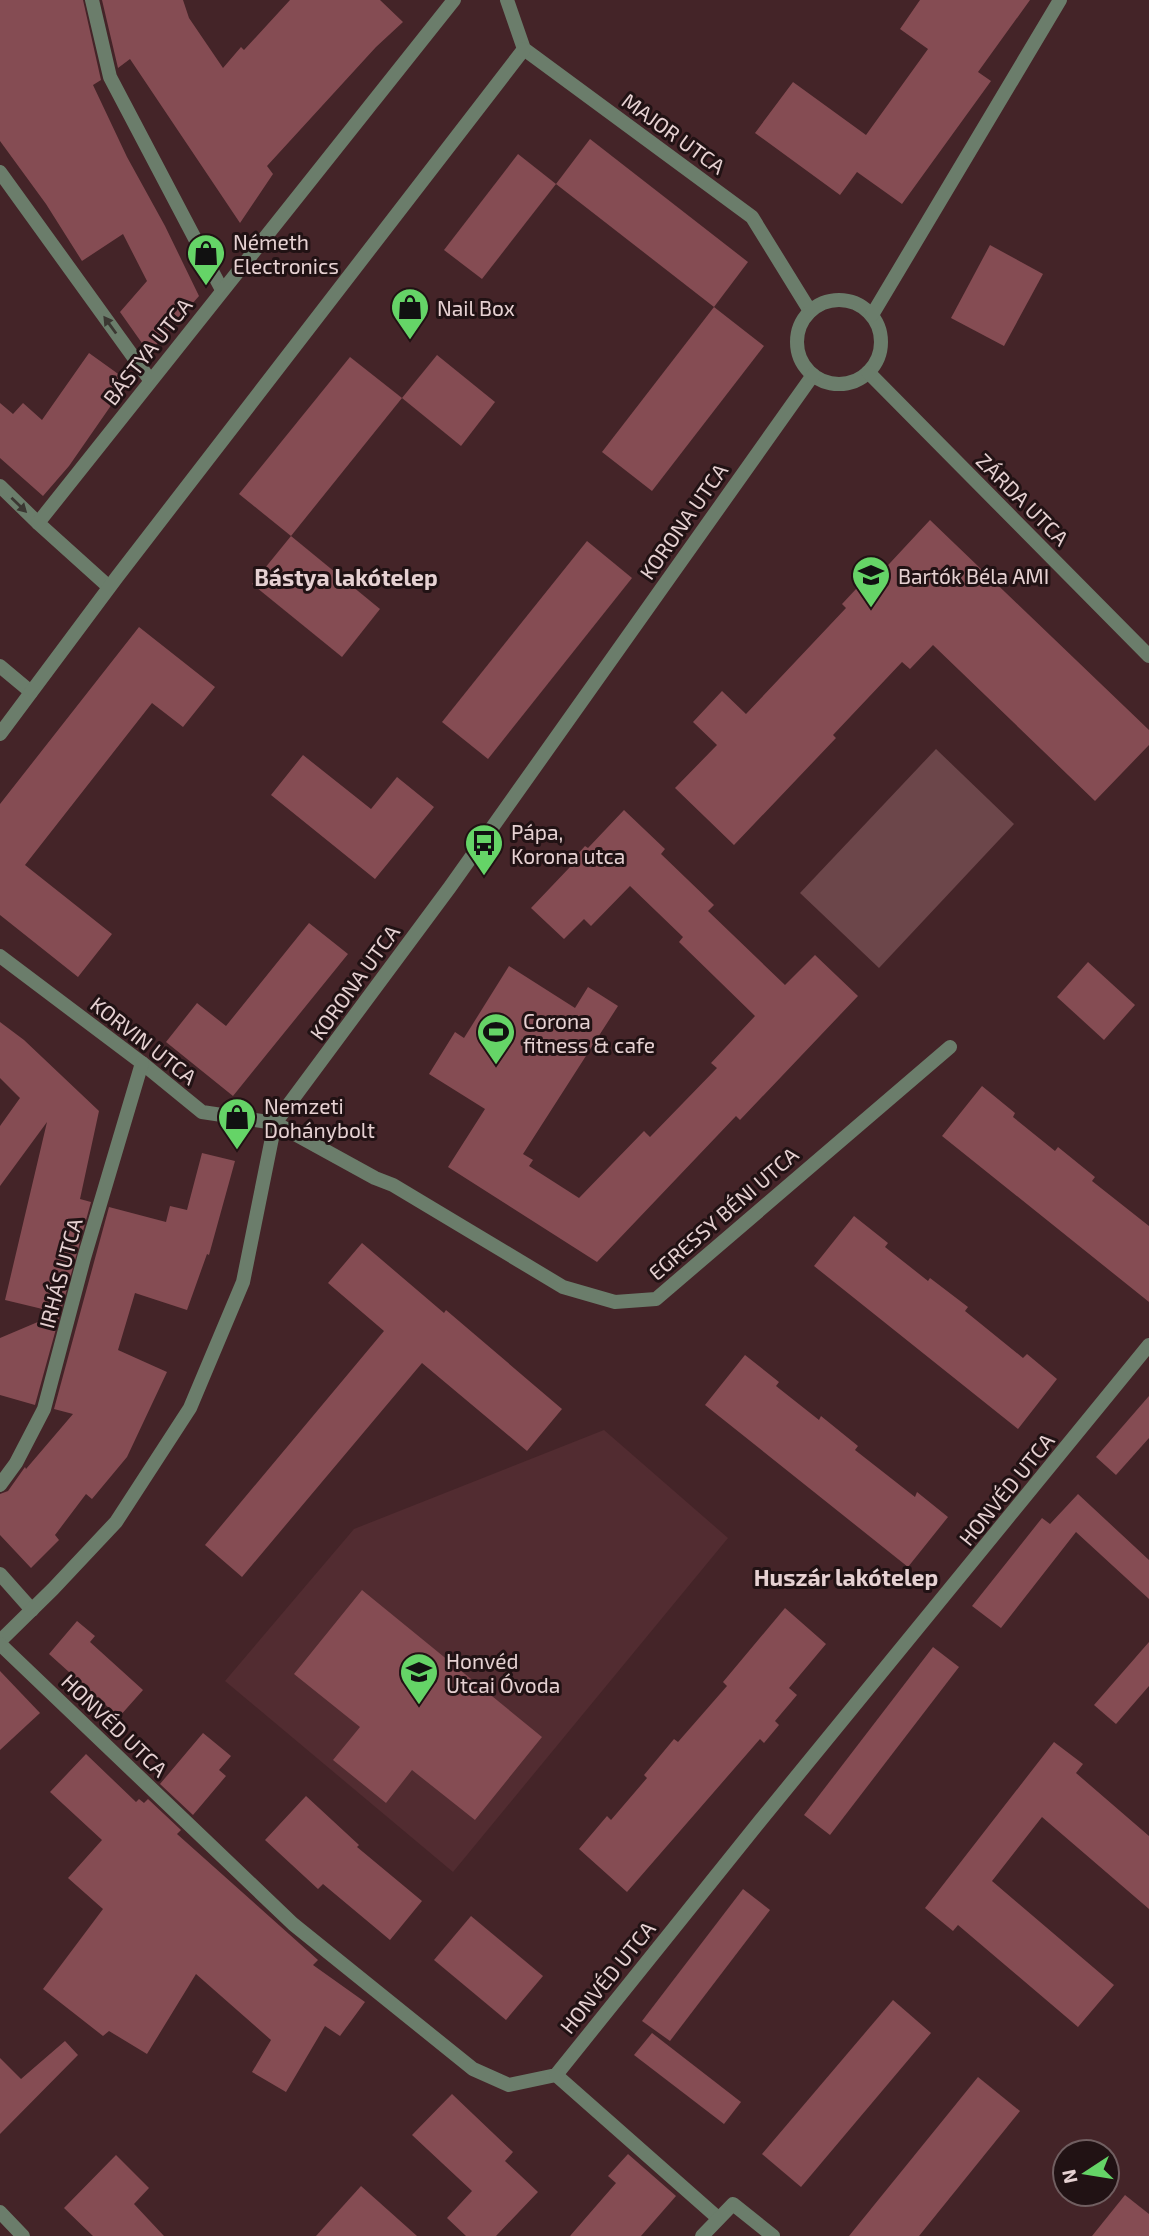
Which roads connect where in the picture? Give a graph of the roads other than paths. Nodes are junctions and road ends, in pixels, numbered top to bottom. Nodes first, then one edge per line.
1 (92, 0) edge
2 (454, 0) edge
3 (507, 0) edge
4 (1060, 0) edge
5 (523, 49) junction
6 (0, 172) edge
7 (222, 290) junction
8 (810, 310) junction
9 (872, 315) junction
10 (868, 372) junction
11 (813, 375) junction
12 (150, 380) junction
13 (0, 486) edge
14 (38, 523) junction
15 (109, 587) junction
16 (1149, 656) edge
17 (0, 666) edge
18 (31, 692) junction
19 (0, 734) edge
20 (0, 956) edge
21 (950, 1047) dead end
22 (142, 1063) junction
23 (275, 1123) junction
24 (1149, 1345) edge
25 (0, 1485) edge
26 (0, 1574) edge
27 (32, 1610) junction
28 (0, 1643) edge
29 (556, 2075) junction
30 (0, 2212) edge
31 (718, 2218) junction
32 (23, 2236) edge
33 (702, 2236) edge
34 (773, 2236) edge

1 - 7 street
2 - 7 street, BÁSTYA UTCA
3 - 5 street
4 - 9 street
5 - 8 street, MAJOR UTCA
5 - 15 street
12 -> 6 street
7 - 12 street, BÁSTYA UTCA
8 - 9 street
8 - 11 street
9 - 10 street
10 - 11 street
10 - 16 street, ZÁRDA UTCA
11 - 23 street, KORONA UTCA
12 - 14 street, BÁSTYA UTCA
13 -> 14 street
14 - 15 street
15 - 18 street
17 - 18 street
18 - 19 street
20 - 22 street, KORVIN UTCA
21 - 23 street, EGRESSY BÉNI UTCA
22 - 23 street, KORVIN UTCA
22 - 25 street, IRHÁS UTCA
23 - 27 street, KORONA UTCA
24 - 29 street, HONVÉD UTCA
26 - 27 street
27 - 28 street, KORONA UTCA
28 - 29 street, HONVÉD UTCA
29 - 31 street
30 - 32 street
31 - 33 street
31 - 34 street

